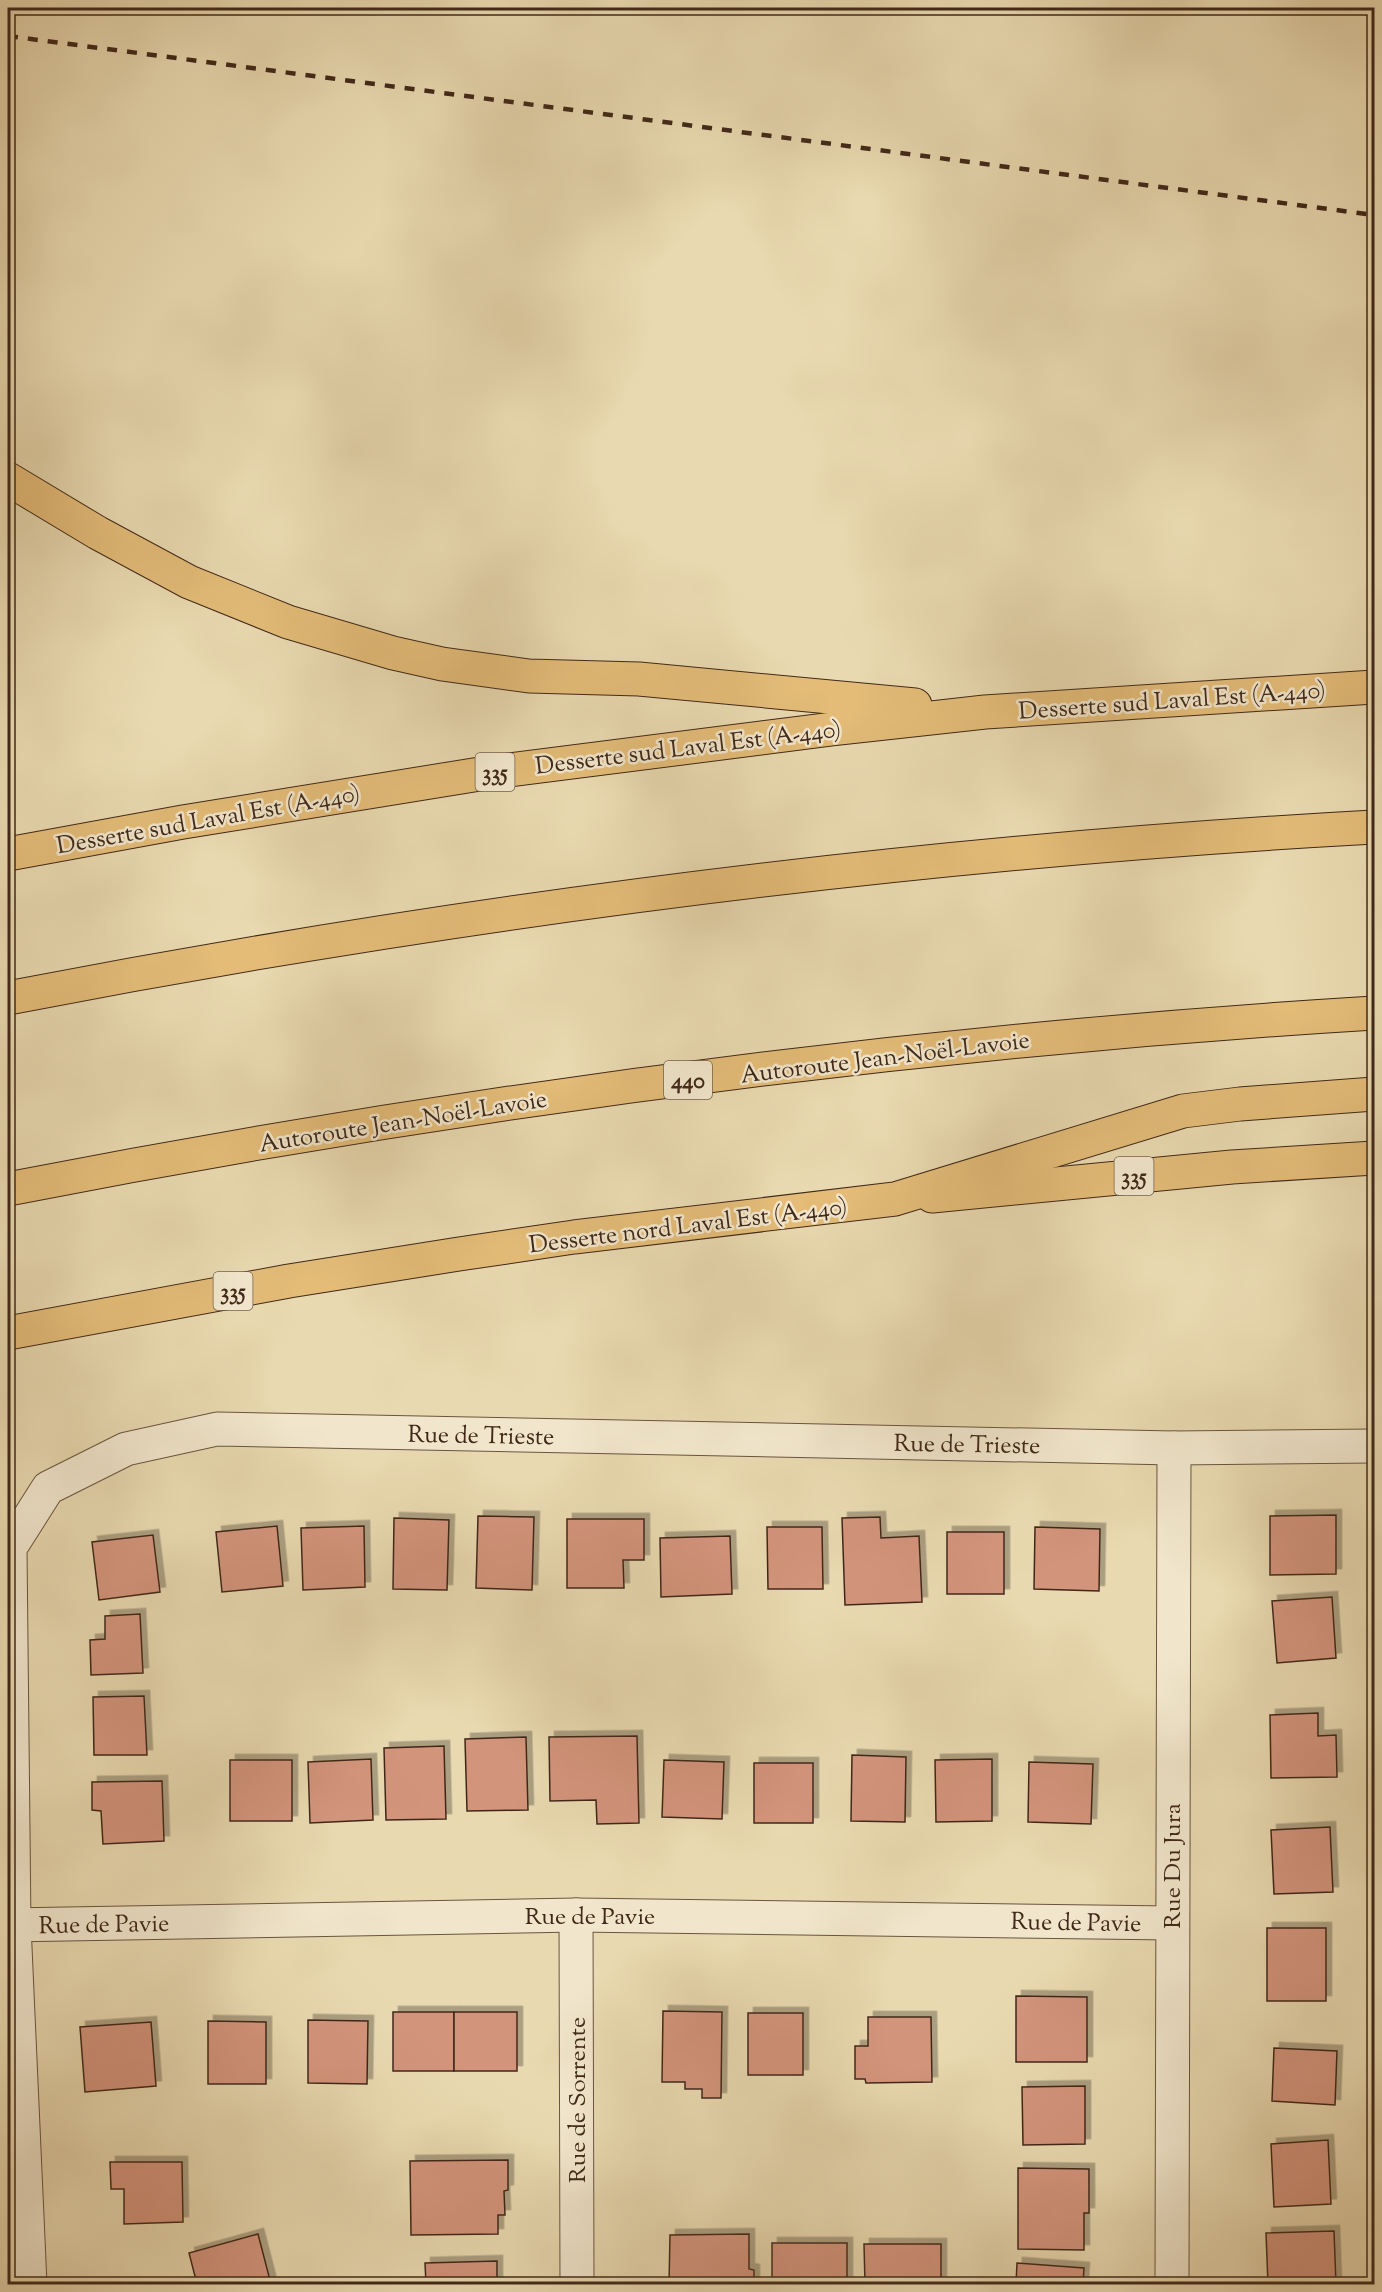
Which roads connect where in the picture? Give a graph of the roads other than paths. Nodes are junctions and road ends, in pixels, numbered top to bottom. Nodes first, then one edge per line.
1 (8, 479) edge
2 (1374, 687) edge
3 (985, 712) junction
4 (1374, 828) edge
5 (8, 854) edge
6 (8, 998) edge
7 (1374, 1013) edge
8 (1374, 1094) edge
9 (1374, 1158) edge
10 (8, 1189) edge
11 (895, 1199) junction
12 (8, 1333) edge
13 (1374, 1446) edge
14 (1174, 1448) junction
15 (576, 1915) junction
16 (1172, 1923) junction
17 (11, 1925) edge
18 (30, 2284) edge
19 (577, 2284) edge
20 (1172, 2284) edge

1 - 3 main road
2 - 3 main road, Desserte sud Laval Est (A-440) / 335
3 - 5 main road, Desserte sud Laval Est (A-440) / 335
4 - 6 main road
7 - 10 main road, Autoroute Jean-Noël-Lavoie / 440
8 - 11 main road
9 - 11 main road, Desserte nord Laval Est (A-440) / 335
11 - 12 main road, Desserte nord Laval Est (A-440) / 335
13 - 14 street, Rue de Trieste
14 - 16 street, Rue Du Jura
14 - 17 street, Rue de Trieste
15 - 16 street, Rue de Pavie
15 - 17 street, Rue de Pavie
15 - 19 street, Rue de Sorrente
16 - 20 street, Rue Du Jura
17 - 18 street, Rue de Trieste

